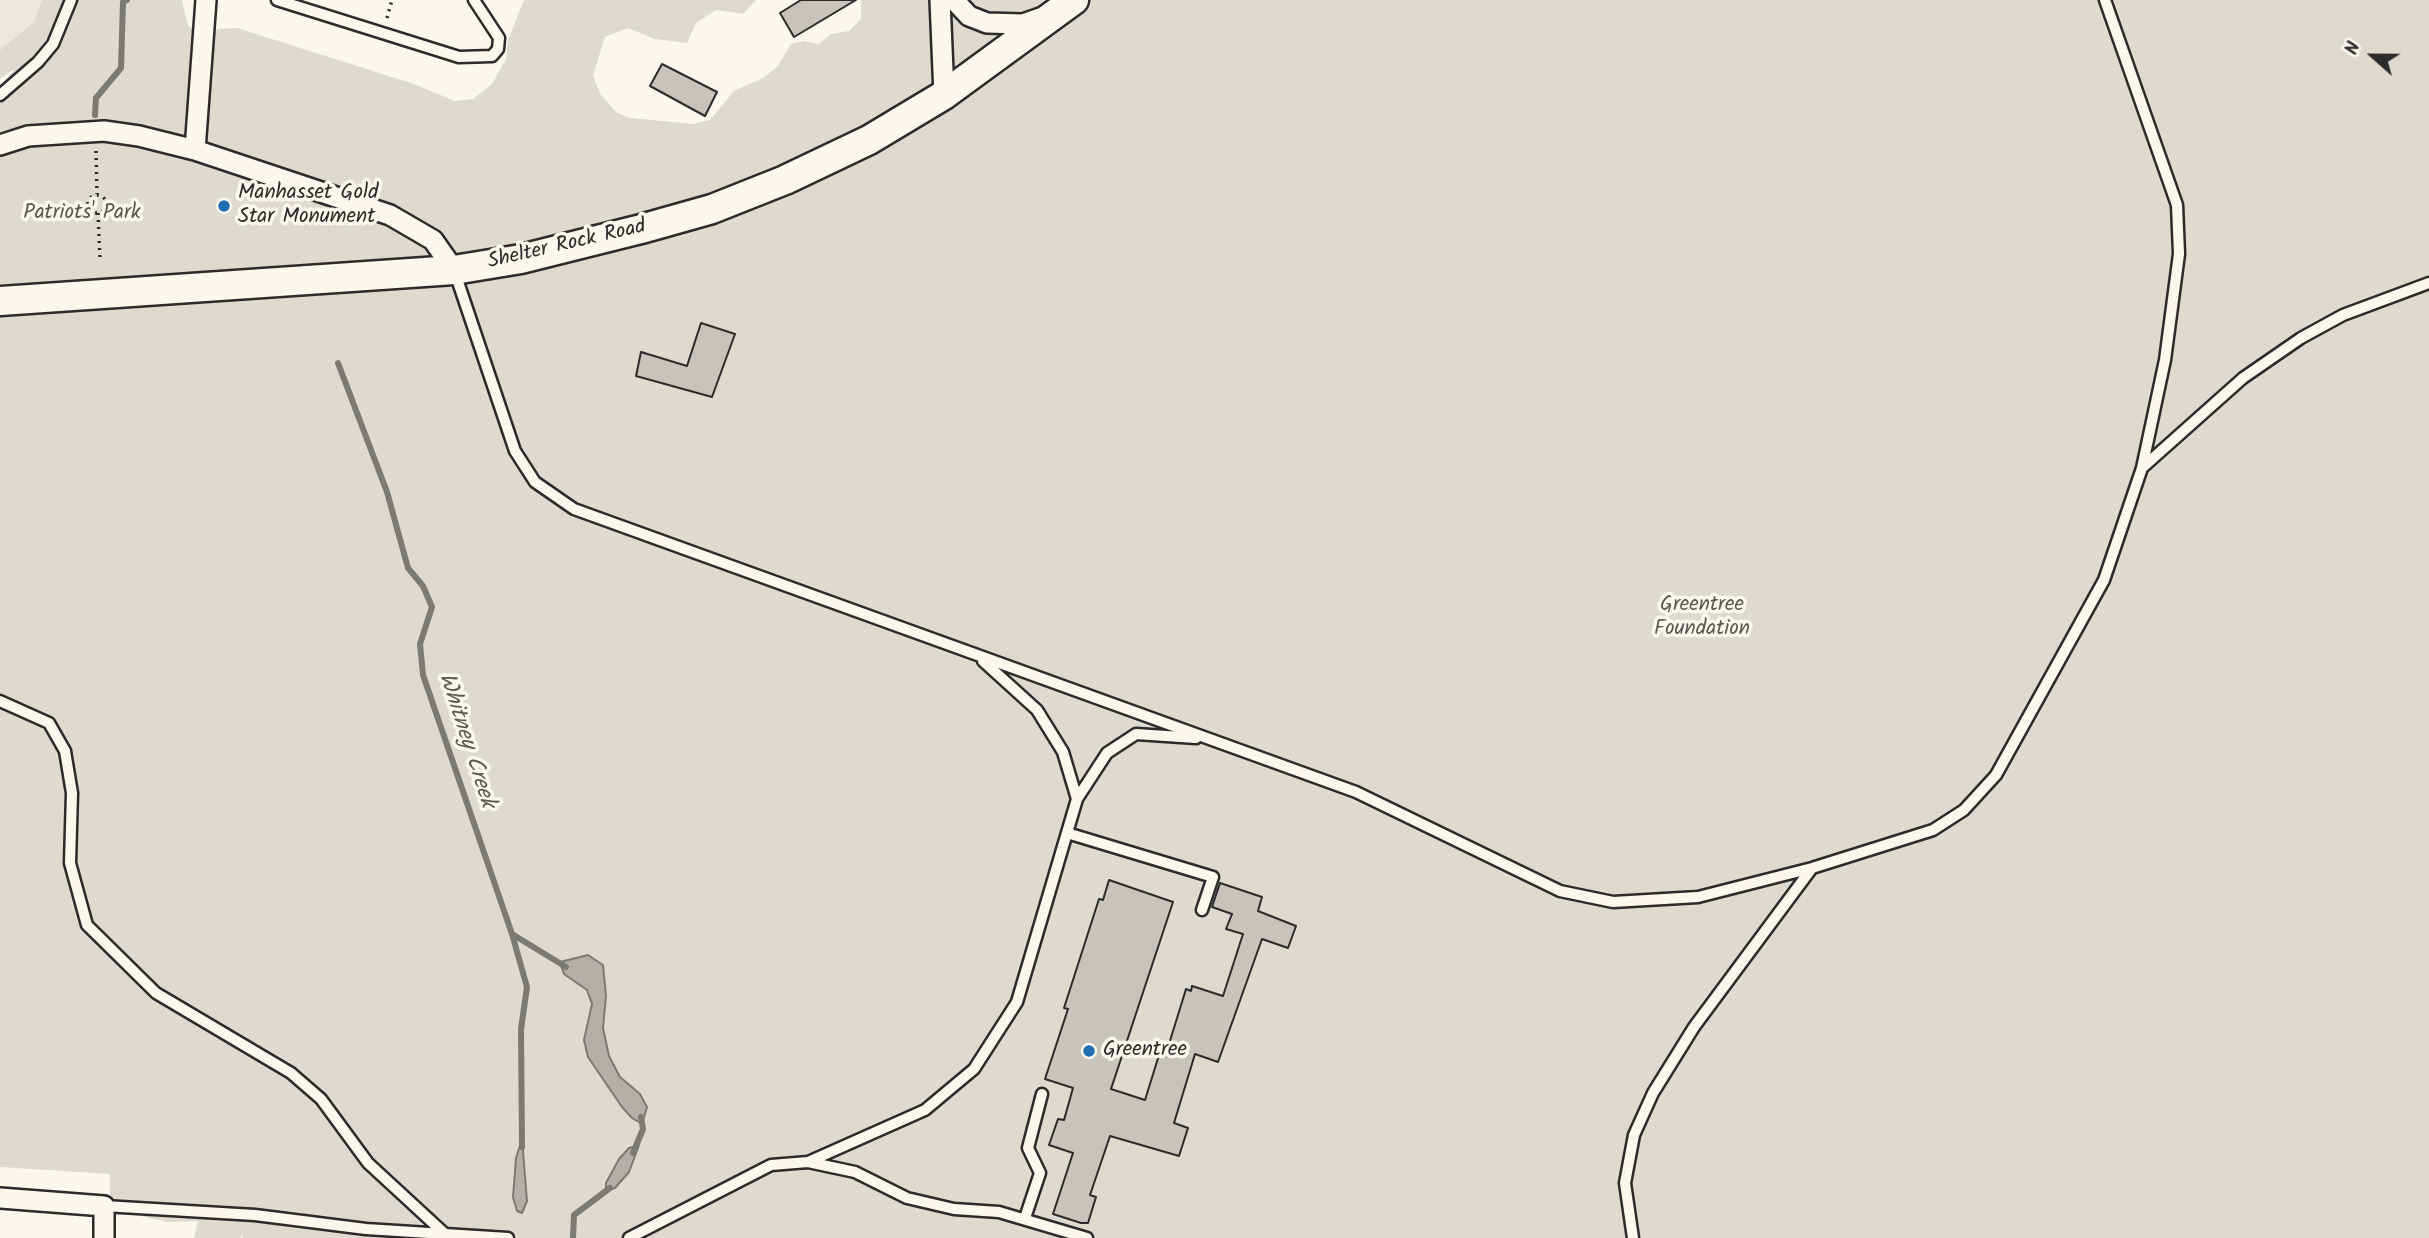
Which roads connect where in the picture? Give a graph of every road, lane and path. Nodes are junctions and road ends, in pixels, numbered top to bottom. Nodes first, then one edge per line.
1 (71, 0) edge
2 (206, 0) edge
3 (277, 0) edge
4 (474, 0) edge
5 (940, 0) edge
6 (954, 0) edge
7 (2105, 0) edge
8 (1070, 3) edge
9 (944, 94) junction
10 (0, 95) edge
11 (96, 131) junction
12 (0, 145) edge
13 (195, 150) junction
14 (97, 194) junction
15 (98, 213) junction
16 (100, 259) dead end
17 (454, 270) junction
18 (2429, 283) edge
19 (0, 302) edge
20 (2142, 468) junction
21 (979, 657) junction
22 (0, 701) edge
23 (1208, 739) junction
24 (1077, 799) junction
25 (1068, 833) junction
26 (1812, 868) junction
27 (1202, 910) dead end
28 (1042, 1094) dead end
29 (808, 1162) junction
30 (0, 1198) edge
31 (104, 1206) junction
32 (1025, 1219) junction
33 (445, 1234) junction
34 (104, 1238) edge
35 (508, 1238) edge
36 (629, 1238) edge
37 (1087, 1238) edge
38 (1633, 1238) edge

1 - 10 lane
2 - 13 street
3 - 4 lane
5 - 9 street
6 - 8 street
7 - 20 lane
8 - 9 main road, Shelter Rock Road
9 - 17 main road, Shelter Rock Road
11 - 12 street
11 - 13 street
11 - 14 path
13 - 17 street
14 - 15 path
14 - 15 path
15 - 16 path
17 - 19 main road, Shelter Rock Road
17 - 21 lane
18 - 20 lane
20 - 26 lane
21 - 23 lane
21 - 24 lane
22 - 33 lane
23 - 24 lane
23 - 26 lane
24 - 25 lane
25 - 27 lane
25 - 29 lane
26 - 38 lane
28 - 32 lane
29 - 32 lane
29 - 36 lane
30 - 31 street
31 - 33 lane
31 - 34 street
32 - 37 lane
33 - 35 lane

